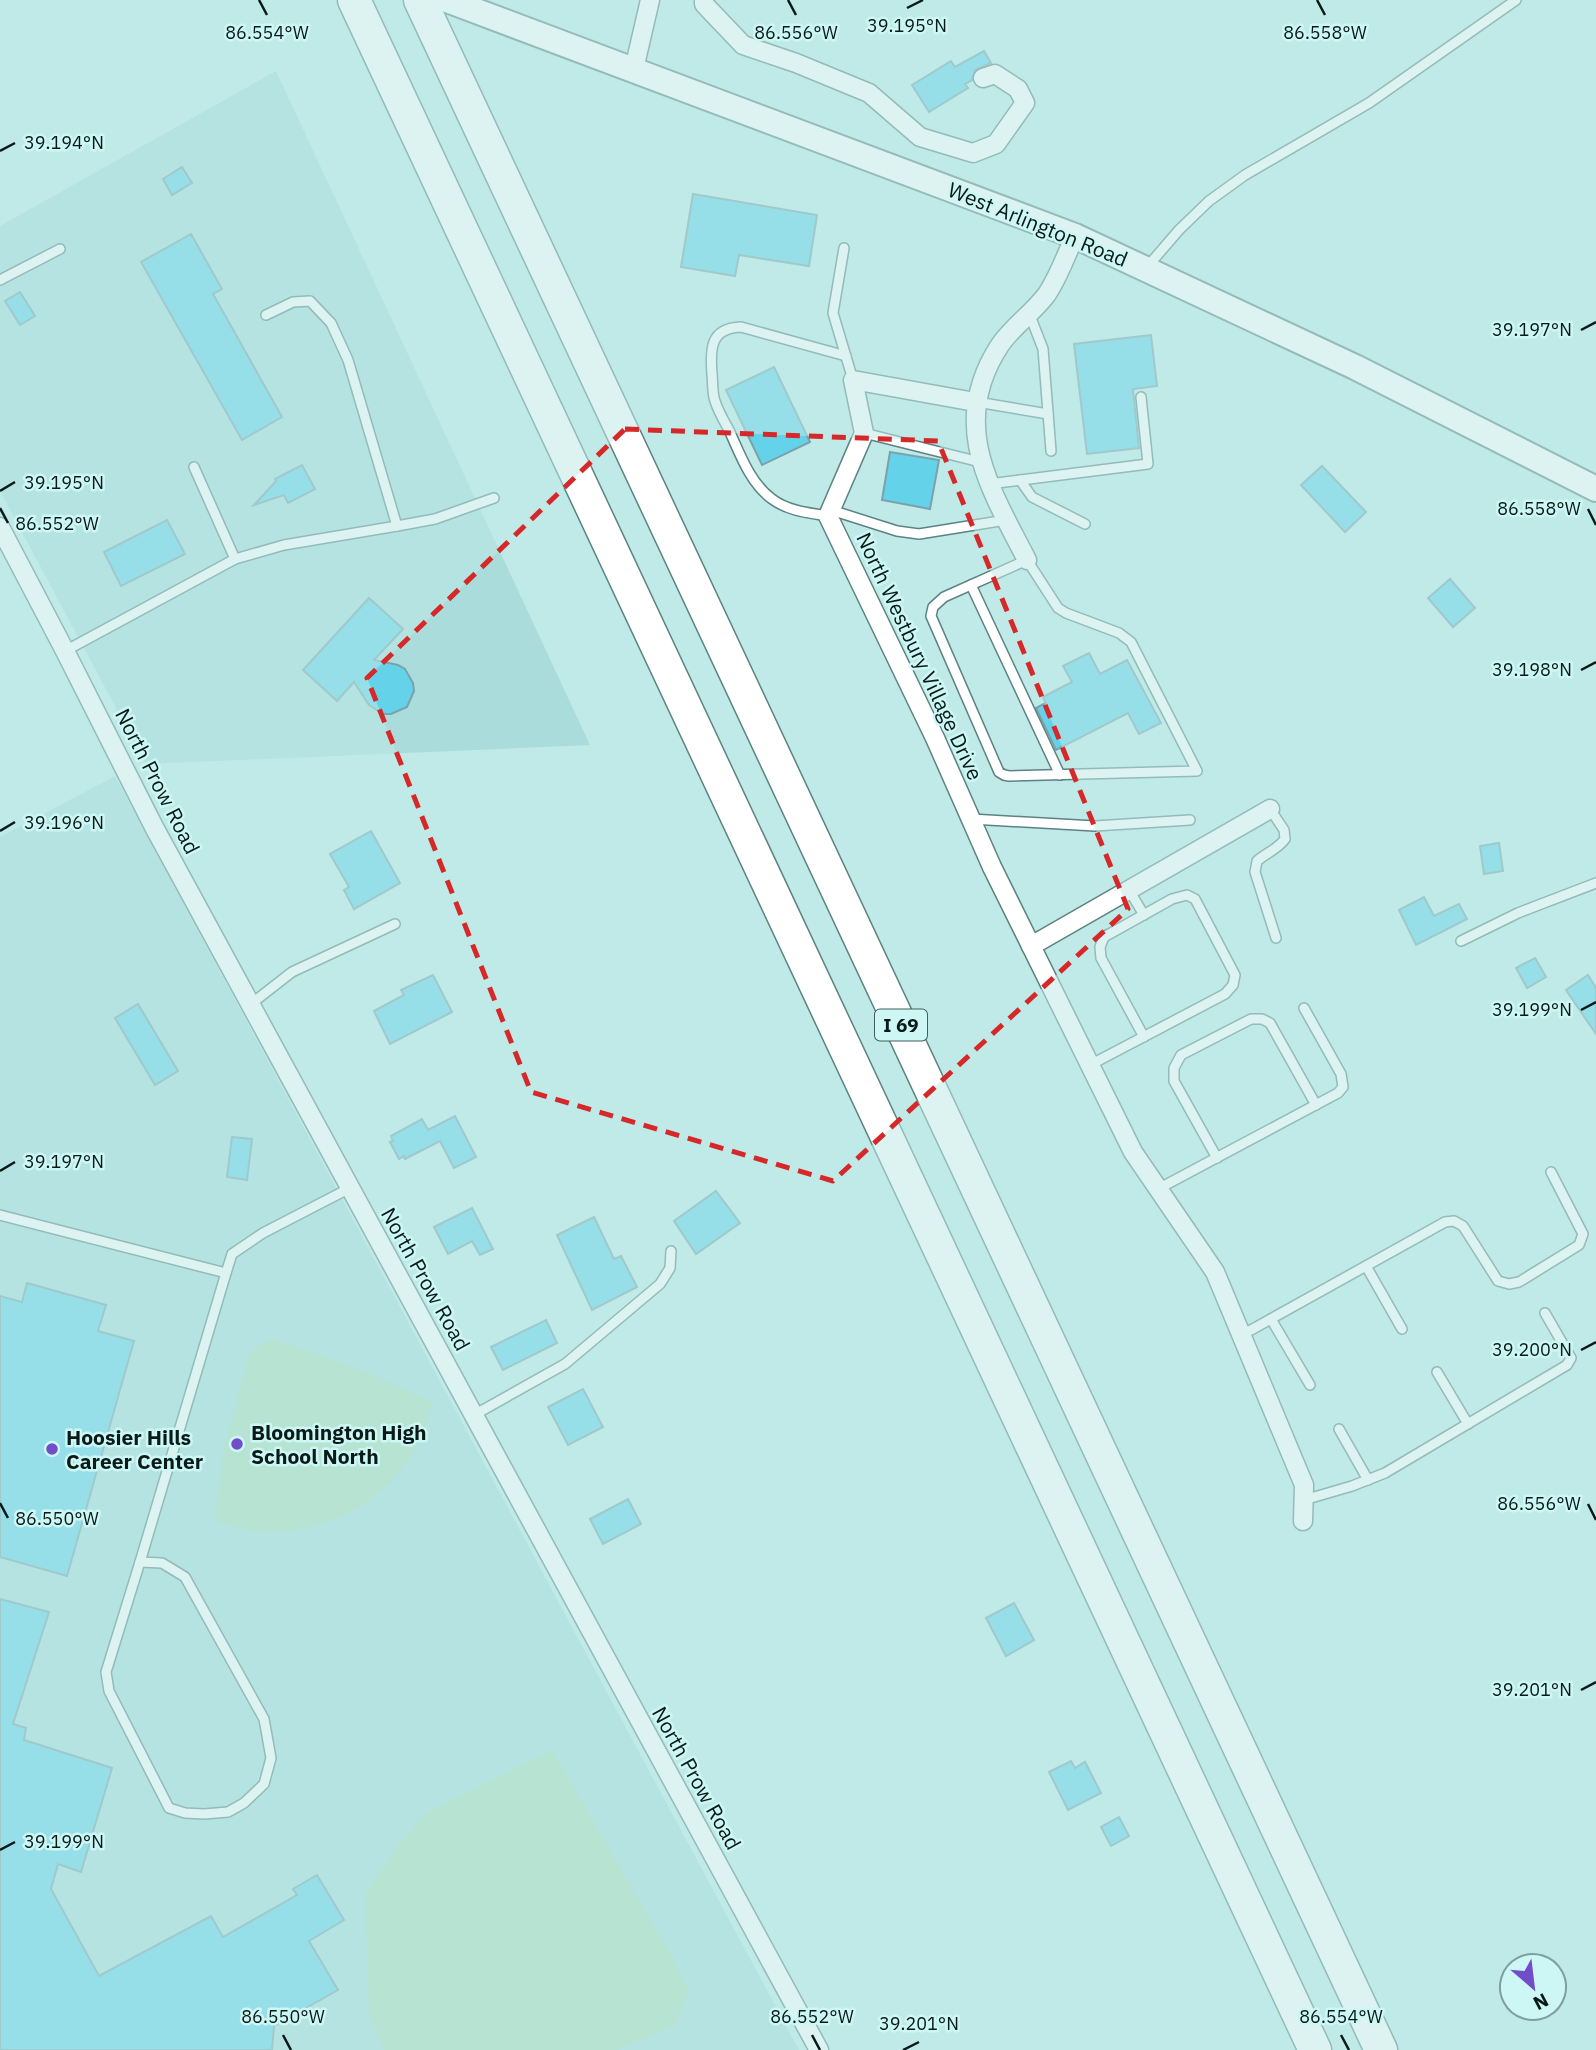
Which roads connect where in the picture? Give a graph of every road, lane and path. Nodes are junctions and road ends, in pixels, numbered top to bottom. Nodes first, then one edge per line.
1 (354, 0) edge
2 (420, 0) edge
3 (650, 0) edge
4 (704, 0) edge
5 (1516, 0) edge
6 (453, 2) edge
7 (634, 69) junction
8 (983, 78) dead end
9 (1075, 236) junction
10 (844, 247) dead end
11 (60, 249) dead end
12 (1146, 269) junction
13 (0, 280) edge
14 (1029, 313) junction
15 (266, 315) dead end
16 (846, 356) junction
17 (853, 380) junction
18 (1141, 397) dead end
19 (975, 402) junction
20 (1048, 414) junction
21 (864, 433) junction
22 (1051, 451) dead end
23 (981, 462) junction
24 (194, 467) dead end
25 (1020, 480) junction
26 (989, 484) junction
27 (1596, 489) edge
28 (494, 498) dead end
29 (830, 513) junction
30 (1006, 520) junction
31 (1085, 524) dead end
32 (397, 526) junction
33 (0, 527) edge
34 (235, 559) junction
35 (1027, 561) junction
36 (971, 585) junction
37 (65, 651) junction
38 (1060, 775) junction
39 (1270, 809) joint
40 (971, 819) junction
41 (1190, 820) dead end
42 (1596, 883) edge
43 (1129, 890) junction
44 (1144, 915) junction
45 (395, 924) dead end
46 (1276, 938) dead end
47 (1461, 941) dead end
48 (1031, 946) junction
49 (251, 1004) junction
50 (1304, 1008) dead end
51 (1144, 1037) junction
52 (1090, 1065) junction
53 (1316, 1105) junction
54 (1217, 1158) junction
55 (1551, 1172) dead end
56 (351, 1188) junction
57 (1158, 1189) junction
58 (0, 1215) edge
59 (671, 1251) dead end
60 (1366, 1266) junction
61 (226, 1273) junction
62 (1545, 1313) dead end
63 (1271, 1319) junction
64 (1402, 1329) dead end
65 (1241, 1334) junction
66 (1437, 1372) dead end
67 (1310, 1385) dead end
68 (474, 1415) junction
69 (1468, 1424) junction
70 (1339, 1429) dead end
71 (1368, 1480) junction
72 (1304, 1500) junction
73 (1303, 1521) dead end
74 (140, 1562) junction
75 (819, 2050) edge
76 (1315, 2050) edge
77 (1381, 2050) edge

1 - 76 highway, I 69
2 - 77 highway, I 69
3 - 7 street
4 - 8 street
5 - 12 lane
6 - 7 street, West Arlington Road
7 - 9 street, West Arlington Road
9 - 12 street, West Arlington Road
9 - 14 street
10 - 16 lane
11 - 13 lane
12 - 27 street, West Arlington Road
14 - 19 street
14 - 20 lane
15 - 32 lane
16 - 17 lane
16 - 29 lane
17 - 19 street
17 - 21 street
18 - 25 lane
19 - 20 lane
19 - 23 street
20 - 22 lane
21 - 23 lane
21 - 29 street
23 - 26 street
24 - 34 lane
25 - 26 lane
25 - 31 lane
26 - 30 street
28 - 32 lane
29 - 30 lane
29 - 40 street, North Westbury Village Drive
30 - 35 street
32 - 34 lane
33 - 37 street, North Prow Road
34 - 37 lane
35 - 36 lane
35 - 38 lane
36 - 38 lane
36 - 38 lane
37 - 49 street, North Prow Road
39 - 43 street
39 - 46 lane
40 - 41 lane
40 - 48 street, North Westbury Village Drive
42 - 47 lane
43 - 44 lane
43 - 48 street
44 - 51 lane
44 - 51 lane
45 - 49 lane
48 - 52 street, North Westbury Village Drive
49 - 56 street, North Prow Road
50 - 53 lane
51 - 52 lane
52 - 57 street, North Westbury Village Drive
53 - 54 lane
53 - 54 lane
54 - 57 lane
55 - 60 lane
56 - 61 lane
56 - 68 street, North Prow Road
57 - 65 street, North Westbury Village Drive
58 - 61 lane
59 - 68 lane
60 - 63 lane
60 - 64 lane
61 - 74 lane
62 - 69 lane
63 - 65 lane
63 - 67 lane
65 - 72 street, North Westbury Village Drive
66 - 69 lane
68 - 75 street, North Prow Road
69 - 71 lane
70 - 71 lane
71 - 72 lane
72 - 73 street, North Westbury Village Drive
74 - 74 lane

